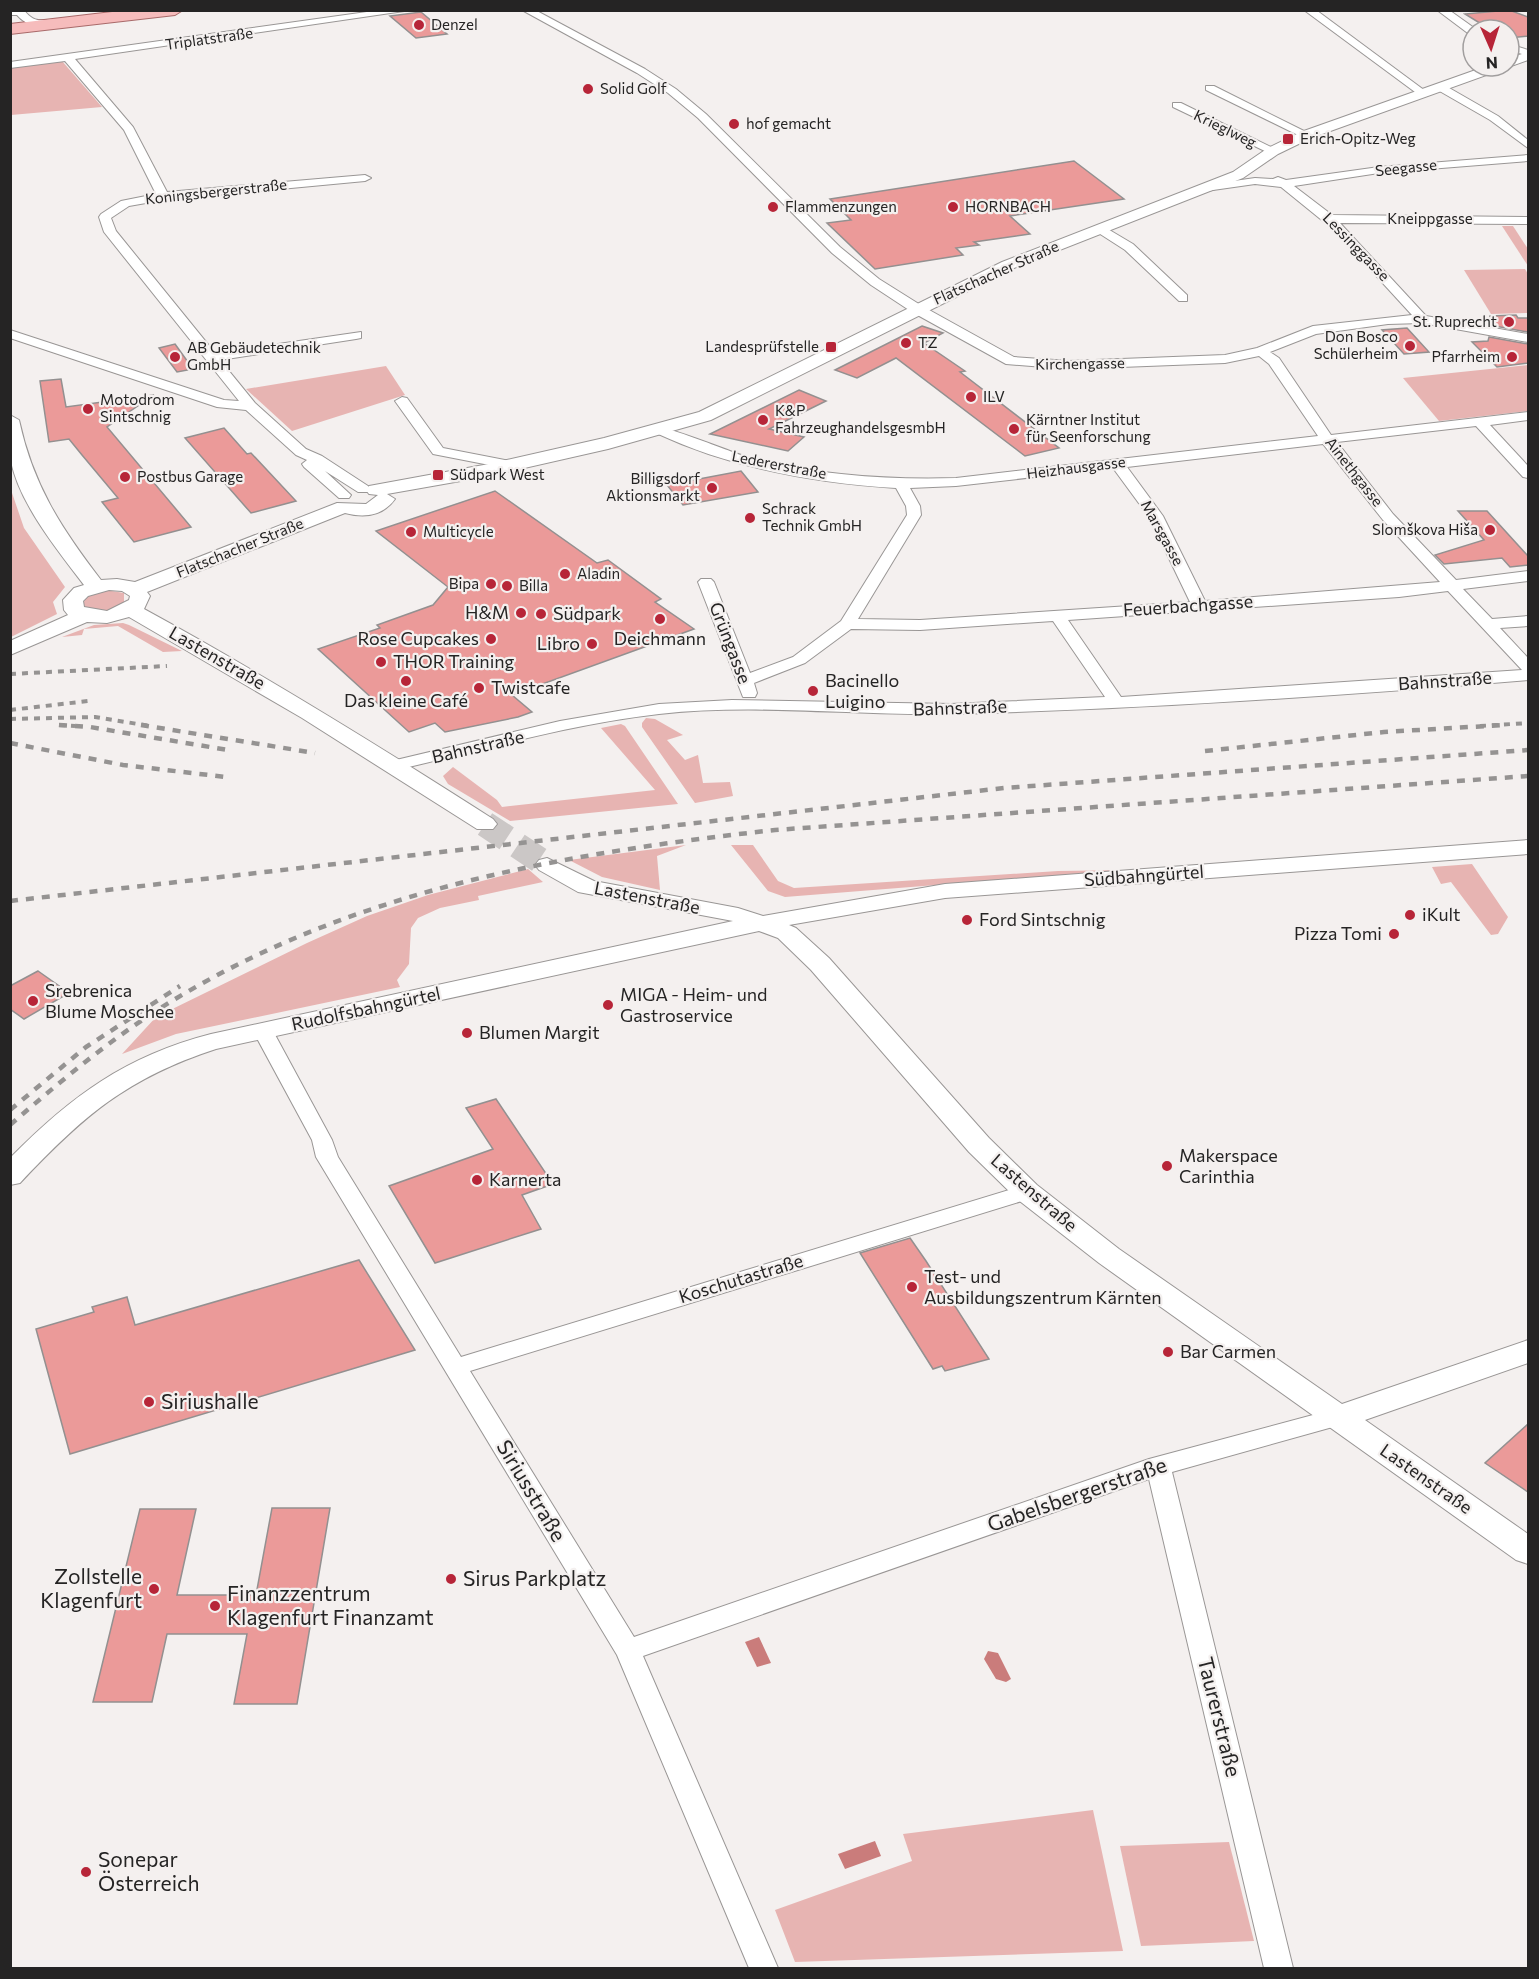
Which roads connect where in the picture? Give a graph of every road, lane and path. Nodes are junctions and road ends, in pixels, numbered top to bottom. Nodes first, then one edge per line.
1 (175, 10) edge
2 (406, 10) edge
3 (527, 10) edge
4 (1309, 10) edge
5 (1442, 10) edge
6 (10, 12) edge
7 (27, 21) junction
8 (84, 21) junction
9 (1461, 23) edge
10 (10, 28) edge
11 (68, 58) junction
12 (10, 65) edge
13 (1466, 78) edge
14 (1440, 87) junction
15 (1210, 88) dead end
16 (1423, 93) junction
17 (1177, 105) dead end
18 (1306, 135) junction
19 (1528, 145) edge
20 (1273, 151) junction
21 (1528, 158) edge
22 (1252, 166) junction
23 (364, 178) dead end
24 (1283, 184) junction
25 (1206, 188) junction
26 (163, 196) junction
27 (1332, 219) junction
28 (1528, 220) edge
29 (1101, 229) junction
30 (1183, 298) dead end
31 (917, 309) junction
32 (1422, 319) junction
33 (10, 334) edge
34 (356, 335) dead end
35 (1528, 338) edge
36 (1261, 351) junction
37 (210, 358) junction
38 (402, 400) dead end
39 (250, 406) junction
40 (1528, 416) edge
41 (10, 420) edge
42 (1480, 422) junction
43 (661, 430) junction
44 (1328, 439) junction
45 (301, 452) junction
46 (1117, 463) junction
47 (510, 465) junction
48 (1528, 474) edge
49 (901, 484) junction
50 (375, 493) junction
51 (344, 501) junction
52 (1528, 576) edge
53 (706, 582) dead end
54 (1450, 585) junction
55 (95, 586) junction
56 (133, 599) junction
57 (1200, 606) junction
58 (1057, 615) junction
59 (83, 616) junction
60 (1528, 621) edge
61 (847, 624) junction
62 (1488, 624) junction
63 (10, 649) edge
64 (1528, 667) edge
65 (1528, 675) edge
66 (745, 681) junction
67 (1116, 701) junction
68 (752, 704) junction
69 (396, 765) junction
70 (485, 824) tunnel mouth
71 (1528, 847) edge
72 (547, 865) tunnel mouth
73 (645, 898) junction
74 (762, 923) junction
75 (663, 943) junction
76 (264, 1031) junction
77 (10, 1176) edge
78 (1027, 1192) junction
79 (1528, 1351) edge
80 (455, 1367) junction
81 (1339, 1417) junction
82 (1158, 1466) junction
83 (1528, 1551) edge
84 (628, 1650) junction
85 (763, 1968) edge
86 (1279, 1968) edge

1 - 8 main road
2 - 11 street, Triplatstraße
3 - 31 street, Kirchengasse
4 - 16 street
5 - 9 street
6 - 7 street
7 - 8 street
7 - 10 street
8 - 10 main road
11 - 12 street, Triplatstraße
11 - 26 street
13 - 14 street, Flatschacher Straße
14 - 16 street, Flatschacher Straße
14 - 19 street
15 - 18 street
16 - 18 street, Flatschacher Straße
17 - 20 street, Krieglweg
18 - 20 street, Flatschacher Straße
20 - 22 street, Flatschacher Straße
21 - 24 street, Seegasse
22 - 24 street, Lessinggasse
22 - 25 street, Flatschacher Straße
23 - 26 street, Koningsbergerstraße
24 - 25 street
24 - 27 street, Lessinggasse
25 - 29 street, Flatschacher Straße
26 - 37 street, Koningsbergerstraße
27 - 28 street, Kneippgasse
27 - 32 street, Lessinggasse
29 - 30 street
29 - 31 street, Flatschacher Straße
31 - 36 street, Kirchengasse
31 - 43 street, Flatschacher Straße
32 - 35 street, Kirchengasse
32 - 36 street, Kirchengasse
33 - 39 street
34 - 37 street
36 - 44 street, Ainethgasse
37 - 39 street, Koningsbergerstraße
38 - 47 street
39 - 45 street, Koningsbergerstraße
40 - 42 street, Heizhausgasse
41 - 55 street
42 - 44 street, Heizhausgasse
42 - 48 street
43 - 47 street, Flatschacher Straße
43 - 49 street, Ledererstraße
44 - 46 street, Heizhausgasse
44 - 54 street, Ainethgasse
45 - 50 street, Koningsbergerstraße
45 - 51 street, Koningsbergerstraße
46 - 49 street, Heizhausgasse
46 - 57 street, Marsgasse
47 - 50 street, Flatschacher Straße
49 - 61 street
50 - 51 street, Flatschacher Straße
51 - 56 street, Flatschacher Straße
52 - 54 street, Feuerbachgasse
53 - 66 street, Grüngasse
54 - 57 street, Feuerbachgasse
54 - 62 street, Ainethgasse
55 - 56 street, Flatschacher Straße
55 - 59 street
56 - 59 street, Flatschacher Straße
56 - 69 street, Lastenstraße
57 - 58 street, Feuerbachgasse
58 - 61 street, Feuerbachgasse
58 - 67 street
59 - 63 street, Flatschacher Straße
60 - 62 street
61 - 66 street
62 - 64 street, Ainethgasse
65 - 67 street, Bahnstraße
66 - 68 street, Grüngasse
67 - 68 street, Bahnstraße
68 - 69 street, Bahnstraße
69 - 70 street, Lastenstraße
71 - 74 street, Südbahngürtel
72 - 73 street, Lastenstraße
73 - 74 street, Lastenstraße
73 - 75 street
74 - 75 street, Rudolfsbahngürtel
74 - 78 street, Lastenstraße
75 - 76 street, Rudolfsbahngürtel
76 - 77 street, Rudolfsbahngürtel
76 - 80 street, Siriusstraße
78 - 80 street, Koschutastraße
78 - 81 street, Lastenstraße
79 - 81 street, Gabelsbergerstraße
80 - 84 street, Siriusstraße
81 - 82 street, Gabelsbergerstraße
81 - 83 street, Lastenstraße
82 - 84 street, Gabelsbergerstraße
82 - 86 street, Taurerstraße
84 - 85 street, Siriusstraße

